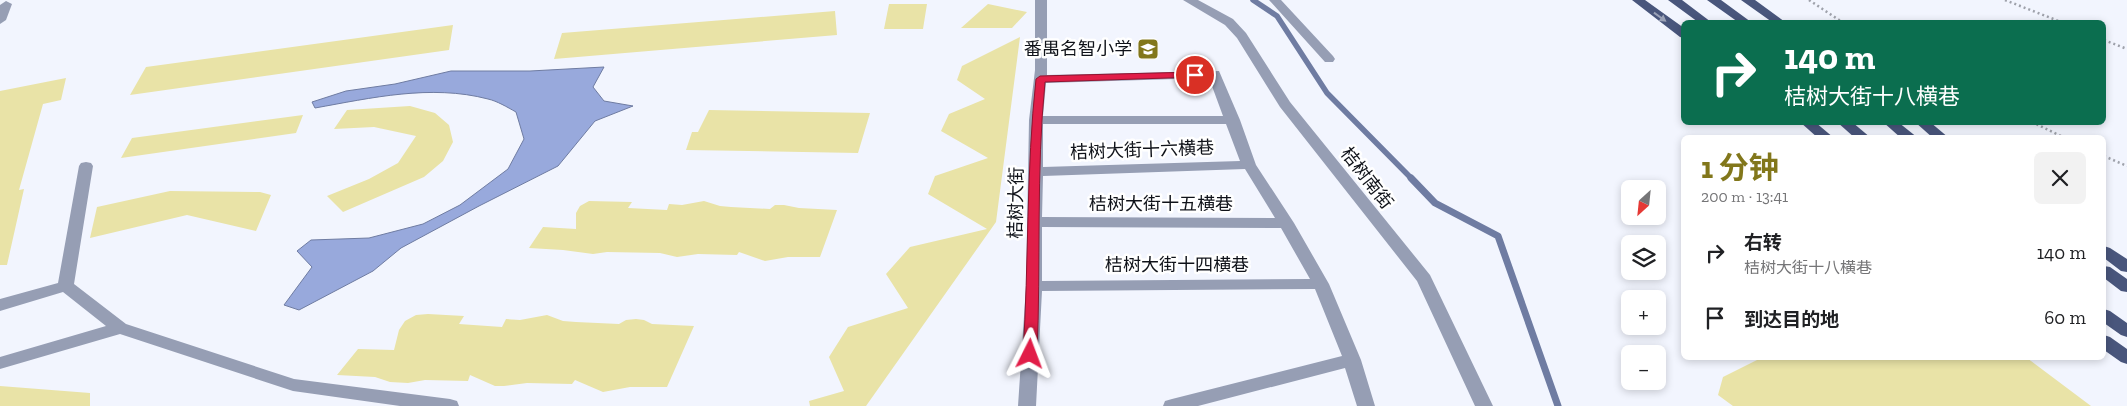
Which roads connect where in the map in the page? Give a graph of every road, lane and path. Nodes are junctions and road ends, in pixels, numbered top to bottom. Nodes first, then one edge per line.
1 (1041, 0) edge
2 (1188, 0) edge
3 (1275, 0) edge
4 (1638, 0) edge
5 (1674, 0) edge
6 (1712, 0) edge
7 (1748, 0) edge
8 (1810, 0) edge
9 (2005, 0) edge
10 (6, 4) dead end
11 (0, 20) edge
12 (1702, 20) edge
13 (1742, 20) edge
14 (1776, 20) edge
15 (1839, 20) edge
16 (2056, 20) edge
17 (1681, 32) edge
18 (2106, 41) edge
19 (2127, 49) edge
20 (1329, 59) dead end
21 (1040, 79) junction
22 (1036, 120) junction
23 (1233, 120) junction
24 (1810, 125) edge
25 (1847, 125) edge
26 (1893, 125) edge
27 (1925, 125) edge
28 (2038, 125) edge
29 (1823, 135) edge
30 (1860, 135) edge
31 (1907, 135) edge
32 (1938, 135) edge
33 (2058, 135) edge
34 (2106, 157) edge
35 (86, 166) dead end
36 (1249, 166) junction
37 (2127, 166) edge
38 (1036, 172) junction
39 (1035, 222) junction
40 (1286, 223) junction
41 (2106, 252) edge
42 (2127, 268) edge
43 (2106, 272) edge
44 (1321, 284) junction
45 (66, 286) junction
46 (1034, 286) junction
47 (2127, 287) edge
48 (0, 305) edge
49 (2106, 316) edge
50 (120, 328) junction
51 (2127, 331) edge
52 (2106, 342) edge
53 (2127, 358) edge
54 (1352, 360) junction
55 (0, 363) edge
56 (450, 406) edge
57 (1027, 406) edge
58 (1172, 406) edge
59 (1366, 406) edge
60 (1484, 406) edge

1 - 21 street, 桔树大街
2 - 60 street, 桔树南街
3 - 20 street
4 -> 17 main road
5 - 12 main road
6 - 13 main road
7 - 14 main road
8 - 15 path
9 - 16 path
10 - 11 street
18 - 19 path
21 - 22 street, 桔树大街
21 - 23 street
22 - 23 street
22 - 38 street, 桔树大街
23 - 36 street
24 - 29 main road
25 - 30 main road
26 - 31 main road
27 - 32 main road
28 - 33 path
34 - 37 path
35 - 45 street
36 - 38 street, 桔树大街十六横巷
36 - 40 street
38 - 39 street, 桔树大街
39 - 40 street, 桔树大街十五横巷
39 - 46 street, 桔树大街
40 - 44 street
41 - 42 main road
43 - 47 main road
44 - 46 street, 桔树大街十四横巷
44 - 54 street
45 - 48 street
45 - 50 street
46 - 57 street, 桔树大街
49 - 51 main road
50 - 55 street
50 - 56 street
52 - 53 main road
54 - 58 street
54 - 59 street

